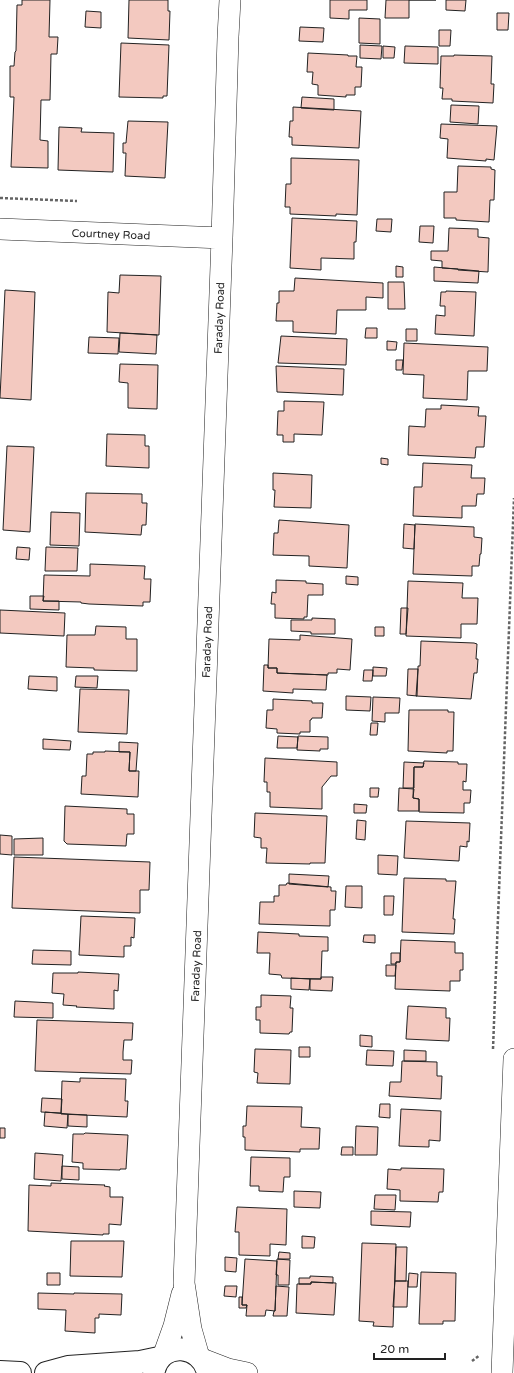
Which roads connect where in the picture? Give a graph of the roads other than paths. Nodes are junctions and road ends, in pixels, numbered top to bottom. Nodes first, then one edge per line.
1 (230, 0) edge
2 (0, 229) edge
3 (222, 238) junction
4 (514, 1059) edge
5 (184, 1284) junction
6 (159, 1362) edge
7 (203, 1363) edge
8 (0, 1372) edge
9 (20, 1373) edge
10 (46, 1373) edge
11 (247, 1373) edge
12 (502, 1373) edge

1 - 3 street, Faraday Road
2 - 3 street, Courtney Road
3 - 5 street, Faraday Road
4 - 12 street
5 - 6 street, Faraday Road
5 - 7 street, Faraday Road
6 - 7 main road
6 - 10 main road
7 - 11 street
8 - 9 main road

